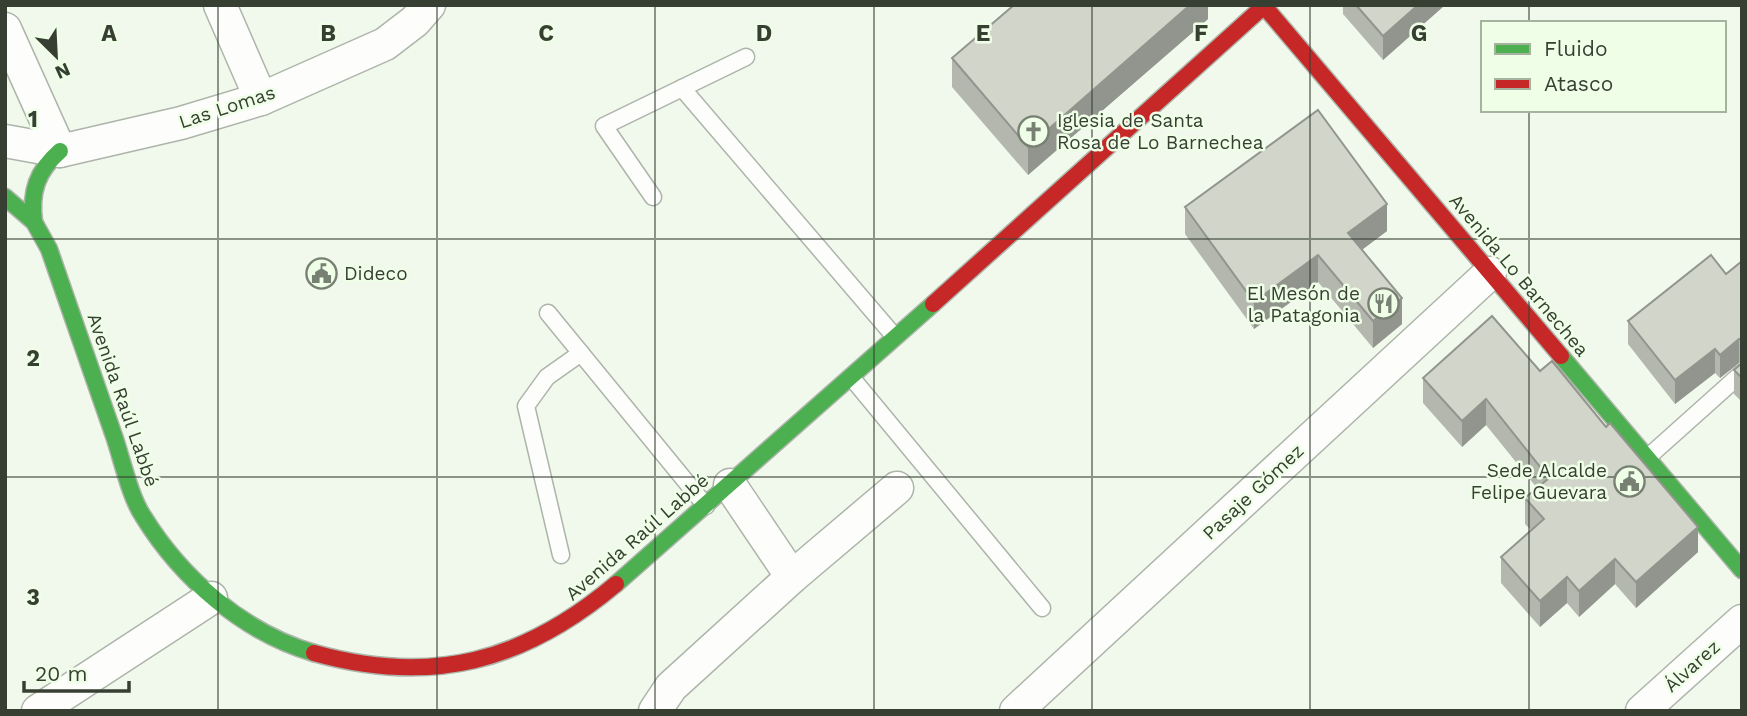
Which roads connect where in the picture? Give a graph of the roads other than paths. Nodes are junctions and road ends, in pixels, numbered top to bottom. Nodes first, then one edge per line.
1 (220, 5) edge
2 (428, 6) edge
3 (1265, 6) edge
4 (7, 46) edge
5 (746, 57) dead end
6 (682, 88) junction
7 (261, 99) junction
8 (5, 141) edge
9 (60, 151) junction
10 (5, 197) edge
11 (653, 197) dead end
12 (34, 222) junction
13 (1490, 273) junction
14 (548, 313) dead end
15 (895, 337) junction
16 (580, 352) junction
17 (1742, 373) edge
18 (851, 377) junction
19 (1647, 458) junction
20 (730, 485) junction
21 (897, 488) dead end
22 (706, 506) junction
23 (561, 555) dead end
24 (1742, 570) edge
25 (792, 577) junction
26 (211, 598) junction
27 (1042, 608) dead end
28 (1742, 621) edge
29 (38, 711) edge
30 (655, 711) edge
31 (1016, 711) edge
32 (1642, 711) edge

1 - 7 street
2 - 7 street, Las Lomas
3 - 13 street, Avenida Lo Barnechea
3 - 15 street, Avenida Raúl Labbé
4 - 9 street
5 - 6 lane
6 - 11 lane
6 - 15 lane
7 - 9 street, Las Lomas
8 - 9 street, Las Lomas
9 - 12 street
10 - 12 street, Avenida Raúl Labbé
12 - 26 street, Avenida Raúl Labbé
13 - 19 street, Avenida Lo Barnechea
13 - 31 street, Pasaje Gómez
14 - 16 lane
15 - 18 street, Avenida Raúl Labbé
16 - 22 lane
16 - 23 lane
17 - 19 lane
18 - 20 street, Avenida Raúl Labbé
18 - 27 lane
19 - 24 street, Avenida Lo Barnechea
20 - 22 street, Avenida Raúl Labbé
20 - 25 street
21 - 25 street
22 - 26 street, Avenida Raúl Labbé
25 - 30 street
26 - 29 street
28 - 32 street, Álvarez

